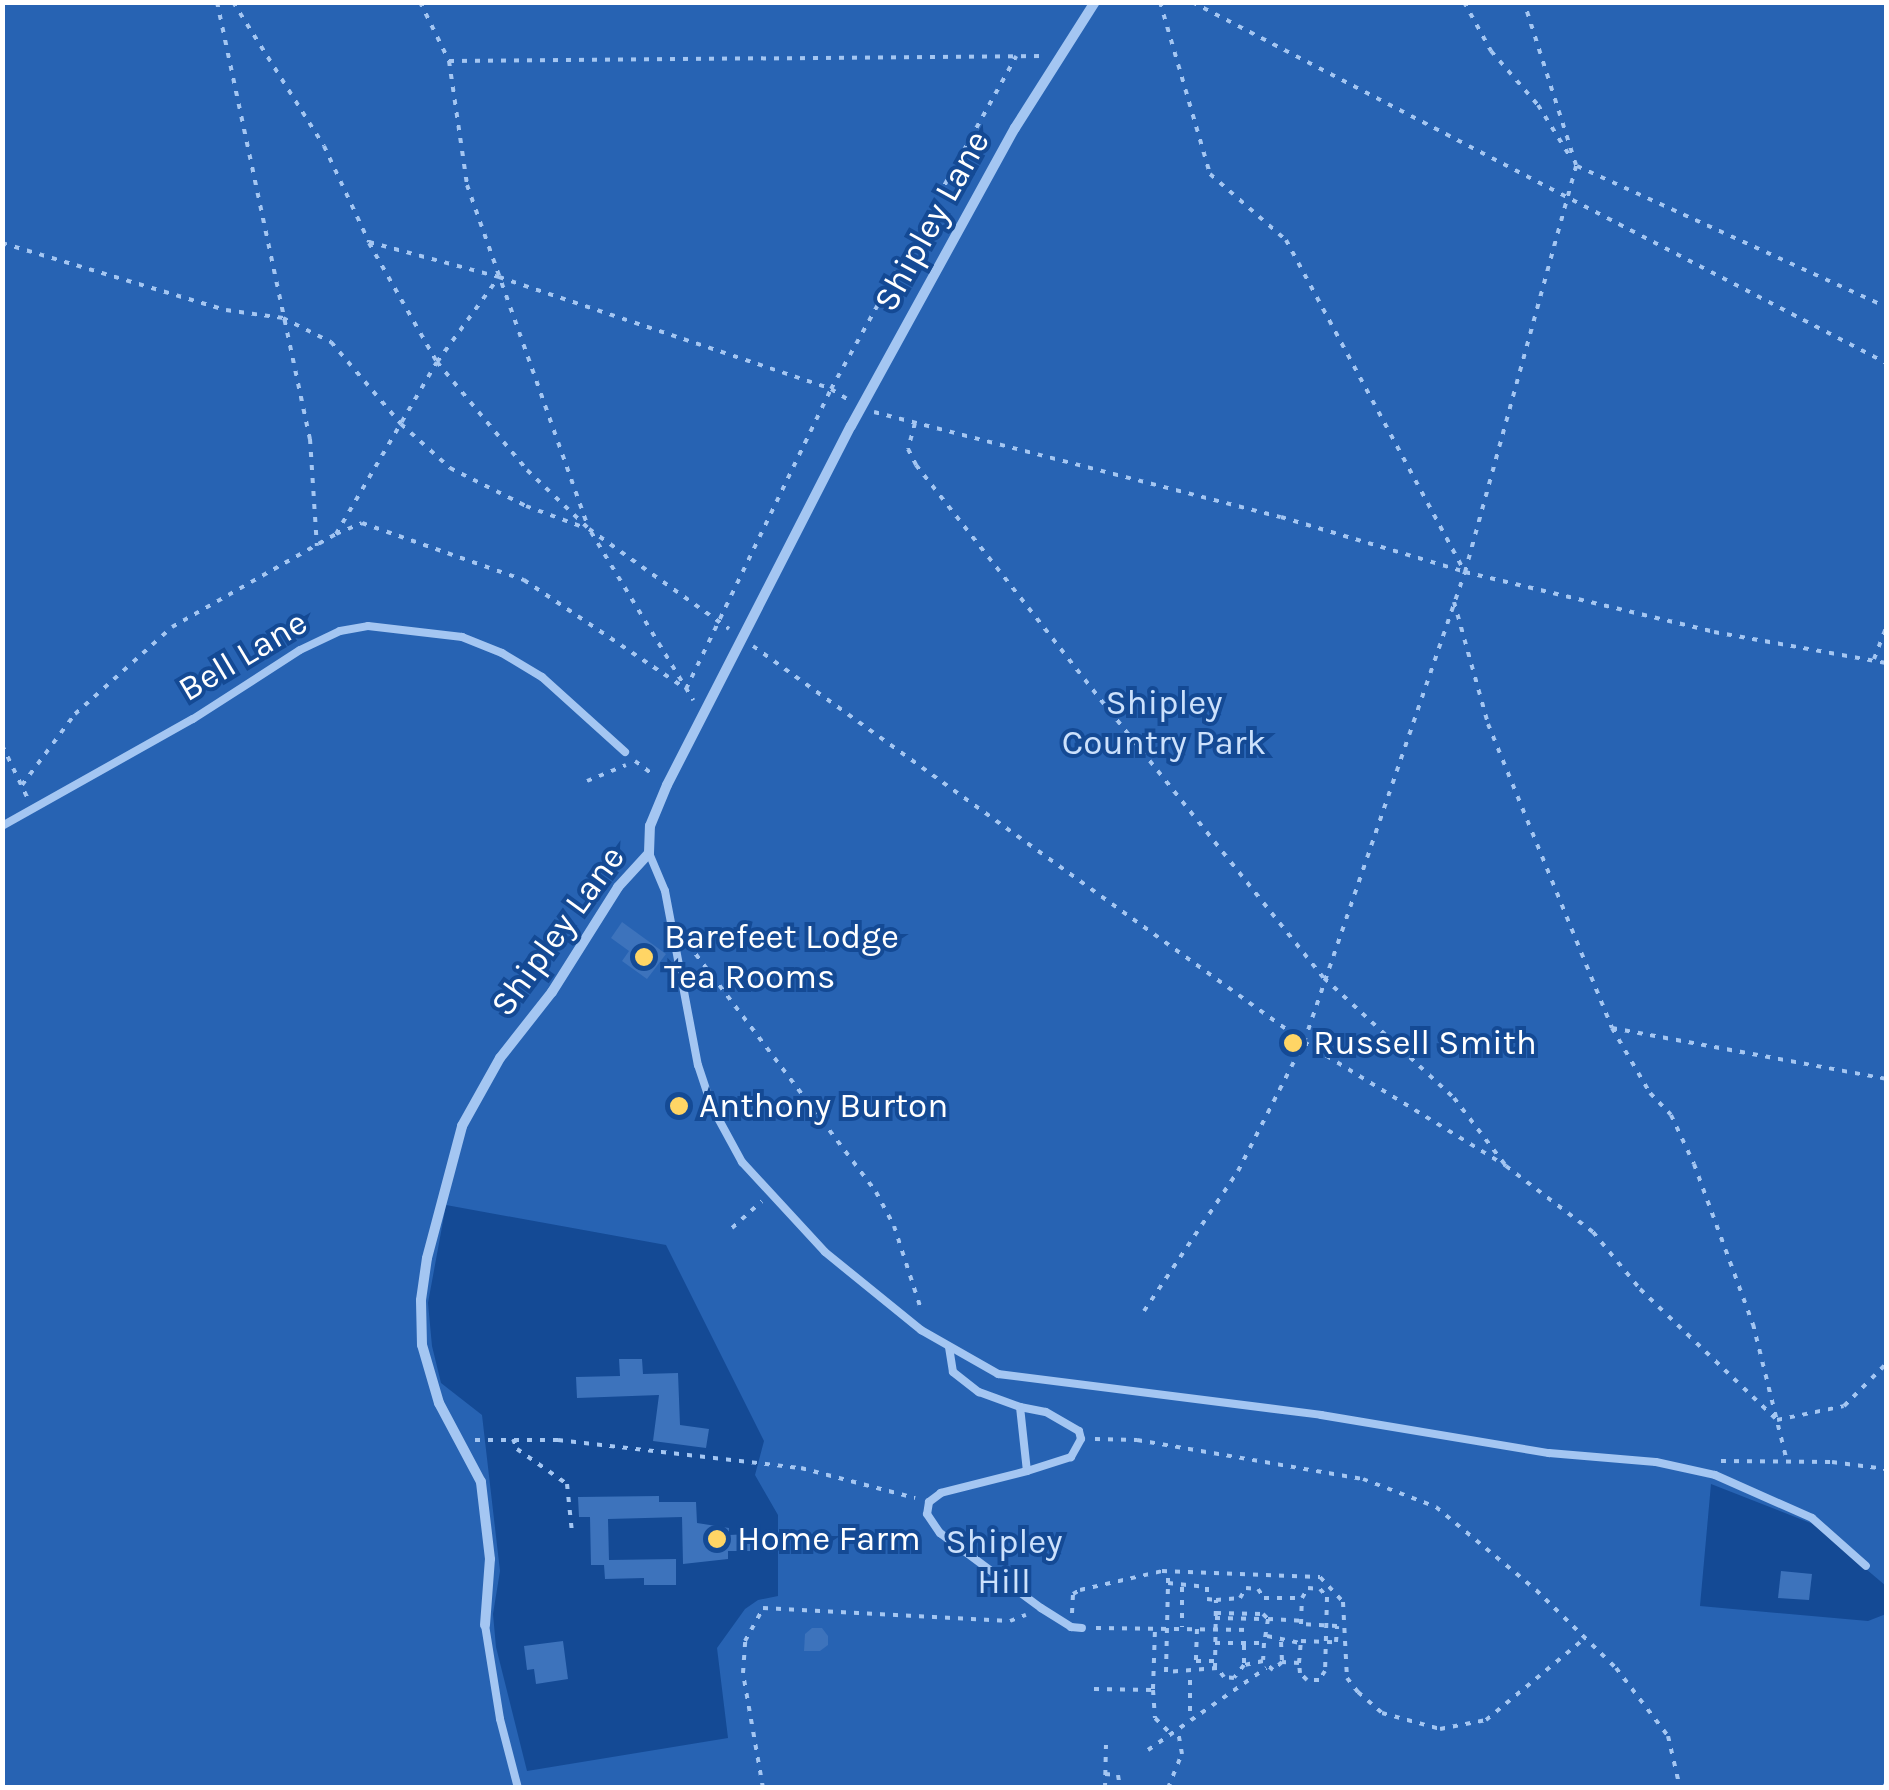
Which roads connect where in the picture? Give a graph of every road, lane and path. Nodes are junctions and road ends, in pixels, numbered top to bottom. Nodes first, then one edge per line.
1 (217, 2) edge
2 (233, 2) edge
3 (420, 2) edge
4 (1094, 2) edge
5 (1160, 2) edge
6 (1192, 2) edge
7 (1464, 2) edge
8 (1524, 2) edge
9 (1058, 55) junction
10 (1016, 56) junction
11 (449, 61) junction
12 (1576, 165) junction
13 (1568, 198) junction
14 (369, 242) junction
15 (2, 243) edge
16 (499, 277) junction
17 (1886, 307) edge
18 (283, 318) junction
19 (438, 362) junction
20 (1886, 363) edge
21 (831, 388) junction
22 (860, 408) junction
23 (401, 424) junction
24 (915, 424) junction
25 (589, 529) junction
26 (336, 534) junction
27 (317, 546) junction
28 (1464, 572) junction
29 (1454, 602) junction
30 (722, 623) junction
31 (1886, 628) edge
32 (744, 639) junction
33 (1874, 659) junction
34 (1886, 663) edge
35 (686, 689) junction
36 (704, 716) junction
37 (2, 746) edge
38 (625, 752) joint
39 (634, 761) junction
40 (588, 780) dead end
41 (667, 785) junction
42 (22, 786) junction
43 (35, 812) junction
44 (2, 826) edge
45 (649, 853) junction
46 (673, 928) junction
47 (1324, 978) junction
48 (1612, 1028) junction
49 (1304, 1042) junction
50 (1886, 1079) edge
51 (1506, 1166) junction
52 (769, 1194) junction
53 (732, 1228) dead end
54 (1144, 1311) dead end
55 (930, 1336) junction
56 (949, 1346) junction
57 (1886, 1364) edge
58 (1020, 1408) junction
59 (1777, 1420) junction
60 (512, 1438) junction
61 (1081, 1439) junction
62 (460, 1442) junction
63 (1709, 1461) dead end
64 (1787, 1461) junction
65 (1886, 1469) edge
66 (1027, 1472) junction
67 (929, 1502) junction
68 (572, 1532) dead end
69 (1866, 1566) dead end
70 (1168, 1571) junction
71 (1168, 1584) junction
72 (1182, 1587) junction
73 (1240, 1598) junction
74 (1264, 1598) junction
75 (1302, 1598) junction
76 (1216, 1600) junction
77 (1042, 1608) junction
78 (1240, 1614) junction
79 (1216, 1616) junction
80 (1265, 1617) junction
81 (1301, 1620) junction
82 (485, 1626) joint
83 (1326, 1626) junction
84 (1071, 1627) junction
85 (1082, 1628) dead end
86 (1096, 1628) dead end
87 (1155, 1628) junction
88 (1167, 1628) junction
89 (1182, 1629) junction
90 (1196, 1629) junction
91 (1215, 1630) junction
92 (1251, 1630) dead end
93 (1267, 1636) junction
94 (1586, 1638) junction
95 (1325, 1641) junction
96 (1282, 1642) junction
97 (1215, 1643) junction
98 (1244, 1643) junction
99 (1264, 1643) junction
100 (1301, 1643) junction
101 (1216, 1661) junction
102 (1263, 1661) junction
103 (1282, 1662) junction
104 (1299, 1662) junction
105 (1244, 1664) junction
106 (1216, 1668) junction
107 (1266, 1668) junction
108 (1190, 1672) junction
109 (1094, 1689) dead end
110 (1153, 1690) junction
111 (1190, 1711) dead end
112 (1177, 1730) junction
113 (1171, 1734) junction
114 (1106, 1745) dead end
115 (1148, 1750) dead end
116 (1105, 1774) junction
117 (518, 1788) edge
118 (764, 1788) edge
119 (1104, 1788) edge
120 (1120, 1788) edge
121 (1168, 1788) edge
122 (1680, 1788) edge

1 - 18 path
2 - 14 path
3 - 11 path
4 - 9 street, Shipley Lane
5 - 28 path
6 - 13 path
7 - 12 path
8 - 12 path
9 - 10 path
9 - 22 street, Shipley Lane
10 - 11 path
10 - 21 path
11 - 16 path
12 - 13 path
12 - 17 path
13 - 20 path
13 - 28 path
14 - 16 path
14 - 19 path
15 - 18 path
16 - 19 path
16 - 21 path
16 - 25 path
18 - 23 path
18 - 27 path
19 - 23 path
19 - 25 path
21 - 22 path
21 - 30 path
22 - 24 path
22 - 32 street, Shipley Lane
23 - 25 path
23 - 26 path
24 - 28 path
24 - 47 path
25 - 30 path
25 - 35 path
26 - 27 path
26 - 35 path
27 - 42 path
28 - 29 path
28 - 33 path
29 - 47 path
29 - 48 path
30 - 32 path
30 - 35 path
31 - 33 path
32 - 36 street, Shipley Lane
32 - 49 path
33 - 34 path
35 - 36 path
36 - 41 street, Shipley Lane
37 - 42 path
38 - 39 path
38 - 43 lane, Bell Lane
39 - 40 path
39 - 41 path
41 - 45 street, Shipley Lane
42 - 43 path
43 - 44 lane, Bell Lane
45 - 46 lane
45 - 62 street, Shipley Lane
46 - 52 lane
46 - 55 path
47 - 49 path
47 - 51 path
48 - 50 path
48 - 59 path
49 - 51 path
49 - 54 path
51 - 59 path
52 - 53 path
52 - 55 lane
55 - 56 lane
56 - 58 lane
56 - 69 lane
57 - 59 path
58 - 61 lane
58 - 66 lane
59 - 64 path
60 - 62 path
60 - 67 path
60 - 68 path
61 - 66 lane
61 - 94 path
62 - 82 street, Shipley Lane
63 - 64 path
64 - 65 path
66 - 67 lane
67 - 77 lane
70 - 71 path
70 - 84 path
70 - 94 path
71 - 72 path
71 - 88 path
72 - 76 path
72 - 89 path
73 - 74 path
73 - 76 path
73 - 78 path
74 - 75 path
74 - 80 path
75 - 81 path
75 - 83 path
76 - 79 path
77 - 84 lane
77 - 118 path
78 - 79 path
78 - 80 path
79 - 80 path
79 - 91 path
80 - 81 path
80 - 93 path
81 - 83 path
82 - 117 lane, Shipley Lane
83 - 95 path
83 - 95 path
84 - 85 lane
86 - 87 path
87 - 88 path
87 - 110 path
88 - 89 path
88 - 108 path
89 - 90 path
90 - 91 path
90 - 101 path
91 - 92 path
91 - 97 path
93 - 96 path
93 - 99 path
94 - 122 path
95 - 100 path
95 - 104 path
96 - 100 path
96 - 103 path
97 - 98 path
97 - 101 path
98 - 99 path
98 - 105 path
99 - 102 path
100 - 104 path
101 - 106 path
102 - 105 path
102 - 107 path
103 - 104 path
103 - 107 path
105 - 106 path
106 - 108 path
107 - 112 path
108 - 111 path
109 - 110 path
110 - 113 path
112 - 113 path
112 - 121 path
113 - 115 path
114 - 116 path
116 - 119 path
116 - 120 path

